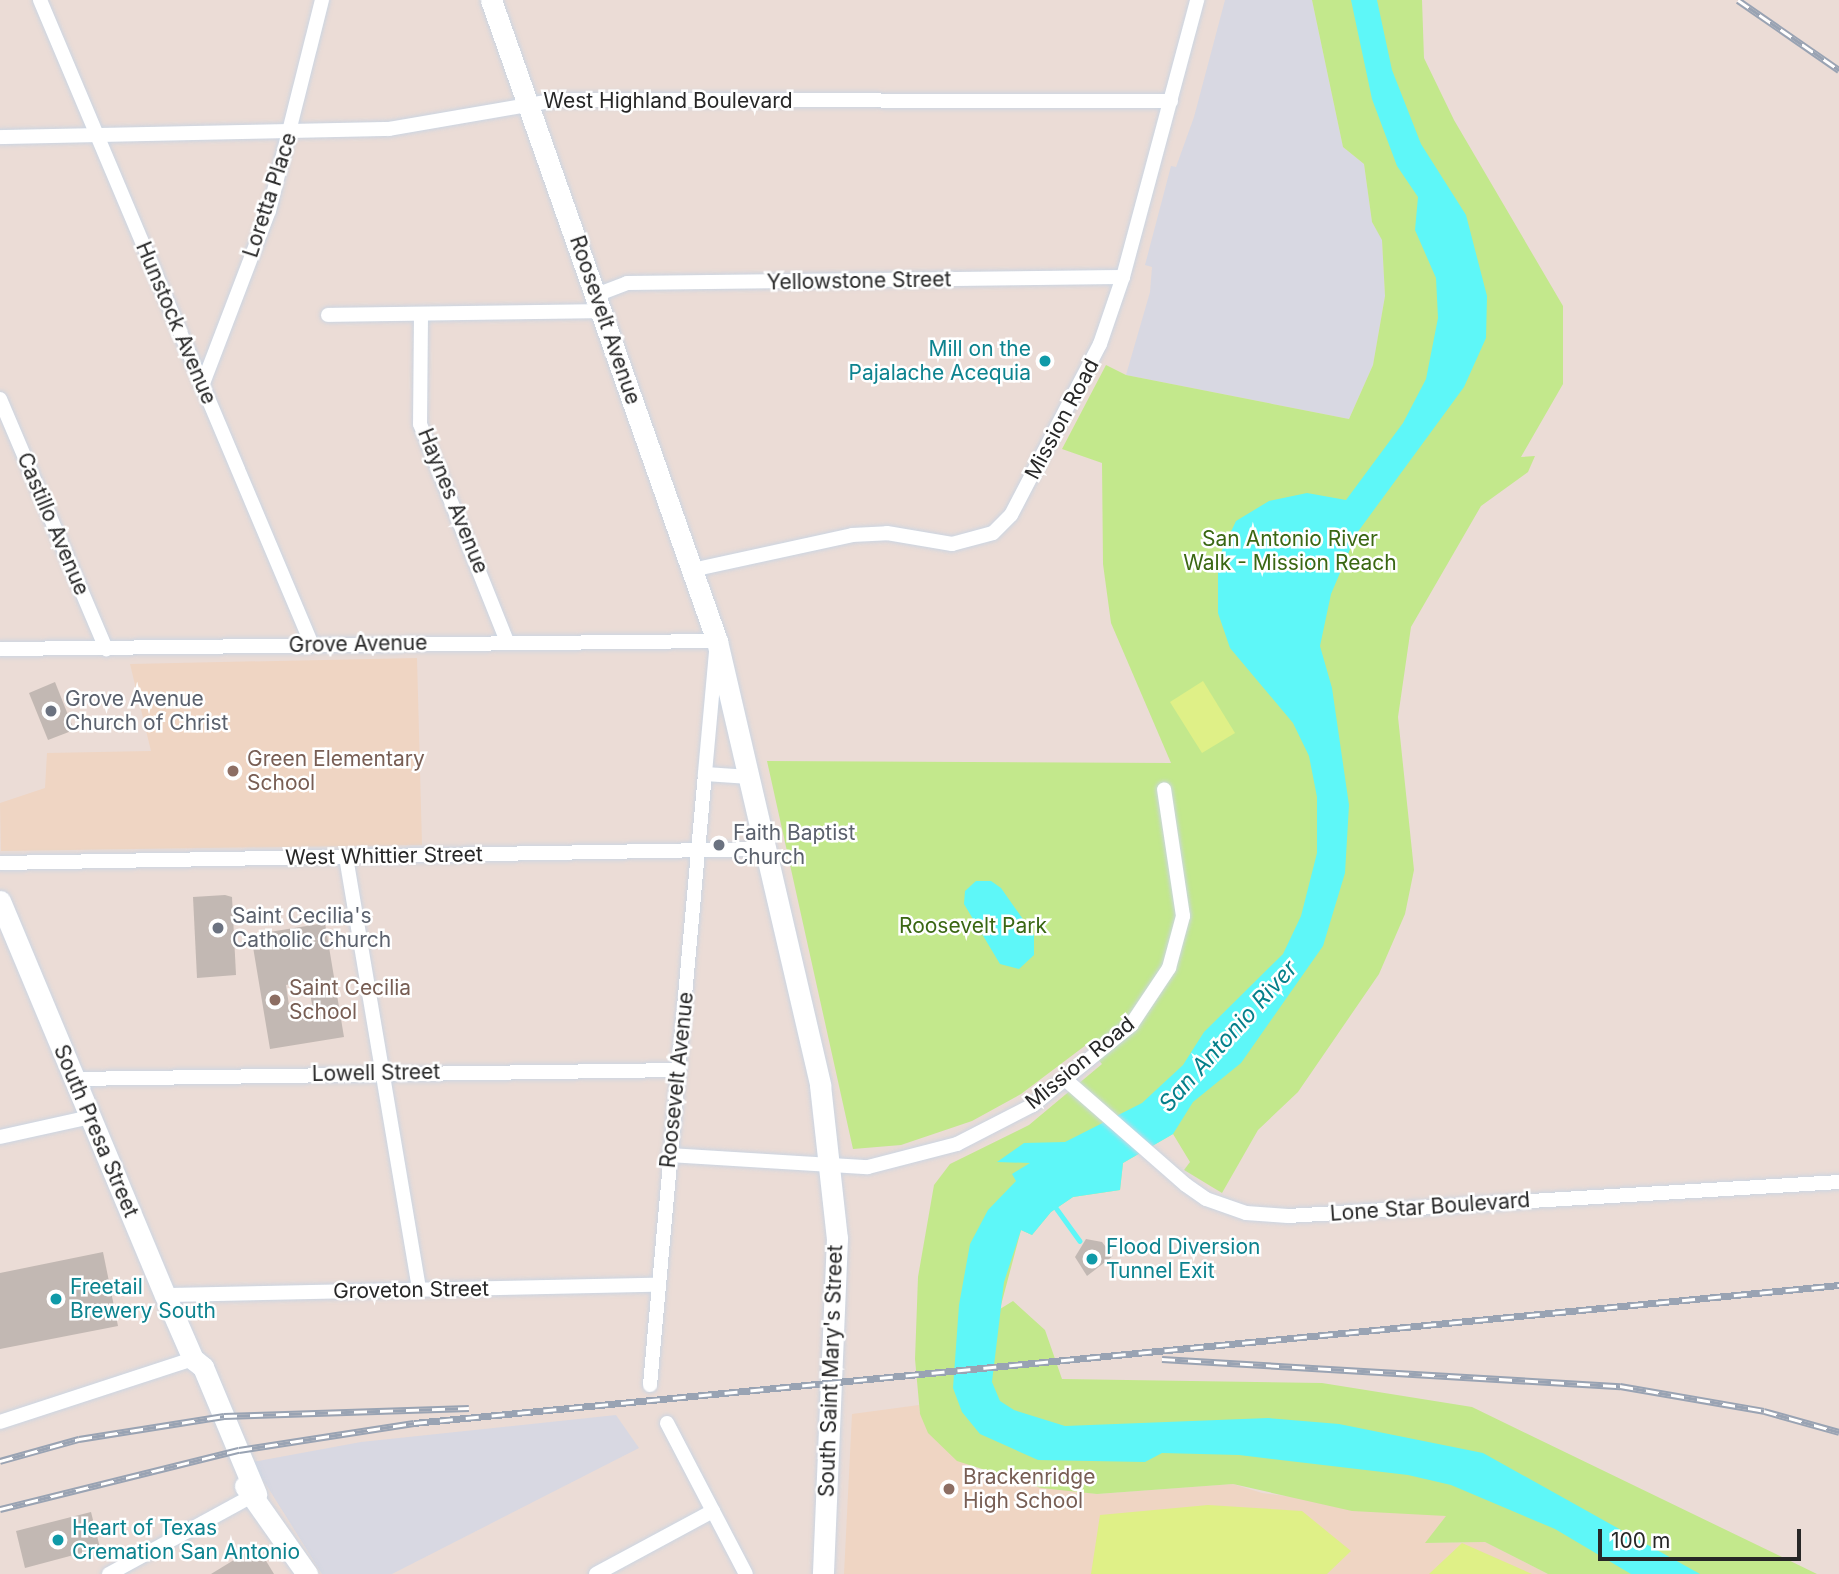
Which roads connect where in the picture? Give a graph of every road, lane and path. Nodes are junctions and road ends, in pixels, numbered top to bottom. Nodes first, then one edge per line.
1 (40, 0) edge
2 (322, 0) edge
3 (491, 0) edge
4 (1197, 0) edge
5 (1171, 101) junction
6 (528, 103) junction
7 (290, 134) junction
8 (97, 136) junction
9 (0, 137) edge
10 (1124, 277) junction
11 (599, 303) junction
12 (421, 314) junction
13 (328, 315) dead end
14 (202, 386) junction
15 (0, 399) edge
16 (692, 570) junction
17 (717, 641) junction
18 (507, 642) junction
19 (312, 645) junction
20 (0, 649) edge
21 (106, 649) junction
22 (705, 774) junction
23 (750, 777) junction
24 (1164, 789) dead end
25 (767, 849) junction
26 (699, 850) junction
27 (346, 857) junction
28 (0, 863) edge
29 (1, 907) edge
30 (679, 1070) junction
31 (383, 1073) junction
32 (73, 1079) junction
33 (1066, 1080) junction
34 (90, 1117) junction
35 (0, 1137) edge
36 (669, 1155) junction
37 (832, 1167) junction
38 (1839, 1182) edge
39 (657, 1285) junction
40 (419, 1290) junction
41 (165, 1295) junction
42 (193, 1359) junction
43 (650, 1385) dead end
44 (0, 1422) edge
45 (667, 1423) dead end
46 (256, 1494) junction
47 (713, 1511) junction
48 (109, 1574) edge
49 (306, 1574) edge
50 (596, 1574) edge
51 (746, 1574) edge
52 (822, 1574) edge

1 - 8 street, Hunstock Avenue
2 - 7 street, Loretta Place
3 - 6 main road, Roosevelt Avenue
4 - 5 street, Mission Road
5 - 6 street, West Highland Boulevard
5 - 10 street, Mission Road
6 - 7 street, West Highland Boulevard
6 - 11 main road, Roosevelt Avenue
7 - 8 street, West Highland Boulevard
7 - 14 street, Loretta Place
8 - 9 street, West Highland Boulevard
8 - 14 street, Hunstock Avenue
10 - 11 street, Yellowstone Street
10 - 16 street, Mission Road
11 - 12 street, Yellowstone Street
11 - 16 main road, Roosevelt Avenue
12 - 13 street, Yellowstone Street
12 - 18 street, Haynes Avenue
14 - 19 street, Hunstock Avenue
15 - 21 street, Castillo Avenue
16 - 17 main road, Roosevelt Avenue
17 - 18 street, Grove Avenue
17 - 22 street, Roosevelt Avenue
17 - 23 main road, Roosevelt Avenue
18 - 19 street, Grove Avenue
19 - 21 street, Grove Avenue
20 - 21 street, Grove Avenue
22 - 23 street
22 - 26 street, Roosevelt Avenue
23 - 25 main road, Roosevelt Avenue
24 - 33 street, Mission Road
25 - 26 street, West Whittier Street
25 - 37 main road, Roosevelt Avenue
26 - 27 street, West Whittier Street
26 - 30 street, Roosevelt Avenue
27 - 28 street, West Whittier Street
27 - 31 street
29 - 32 main road, South Presa Street
30 - 31 street, Lowell Street
30 - 36 street, Roosevelt Avenue
31 - 32 street, Lowell Street
31 - 40 street
32 - 34 main road, South Presa Street
33 - 37 street, Mission Road
33 - 38 street, Lone Star Boulevard
34 - 35 street
34 - 41 main road, South Presa Street
36 - 37 street, Mission Road
36 - 39 street, Roosevelt Avenue
37 - 52 main road, South Saint Mary's Street
39 - 40 street, Groveton Street
39 - 43 street, Roosevelt Avenue
40 - 41 street, Groveton Street
41 - 42 main road, South Presa Street
42 - 44 street
42 - 46 main road, South Presa Street
45 - 47 street
46 - 48 street
46 - 49 main road, South Presa Street
47 - 50 street
47 - 51 street

